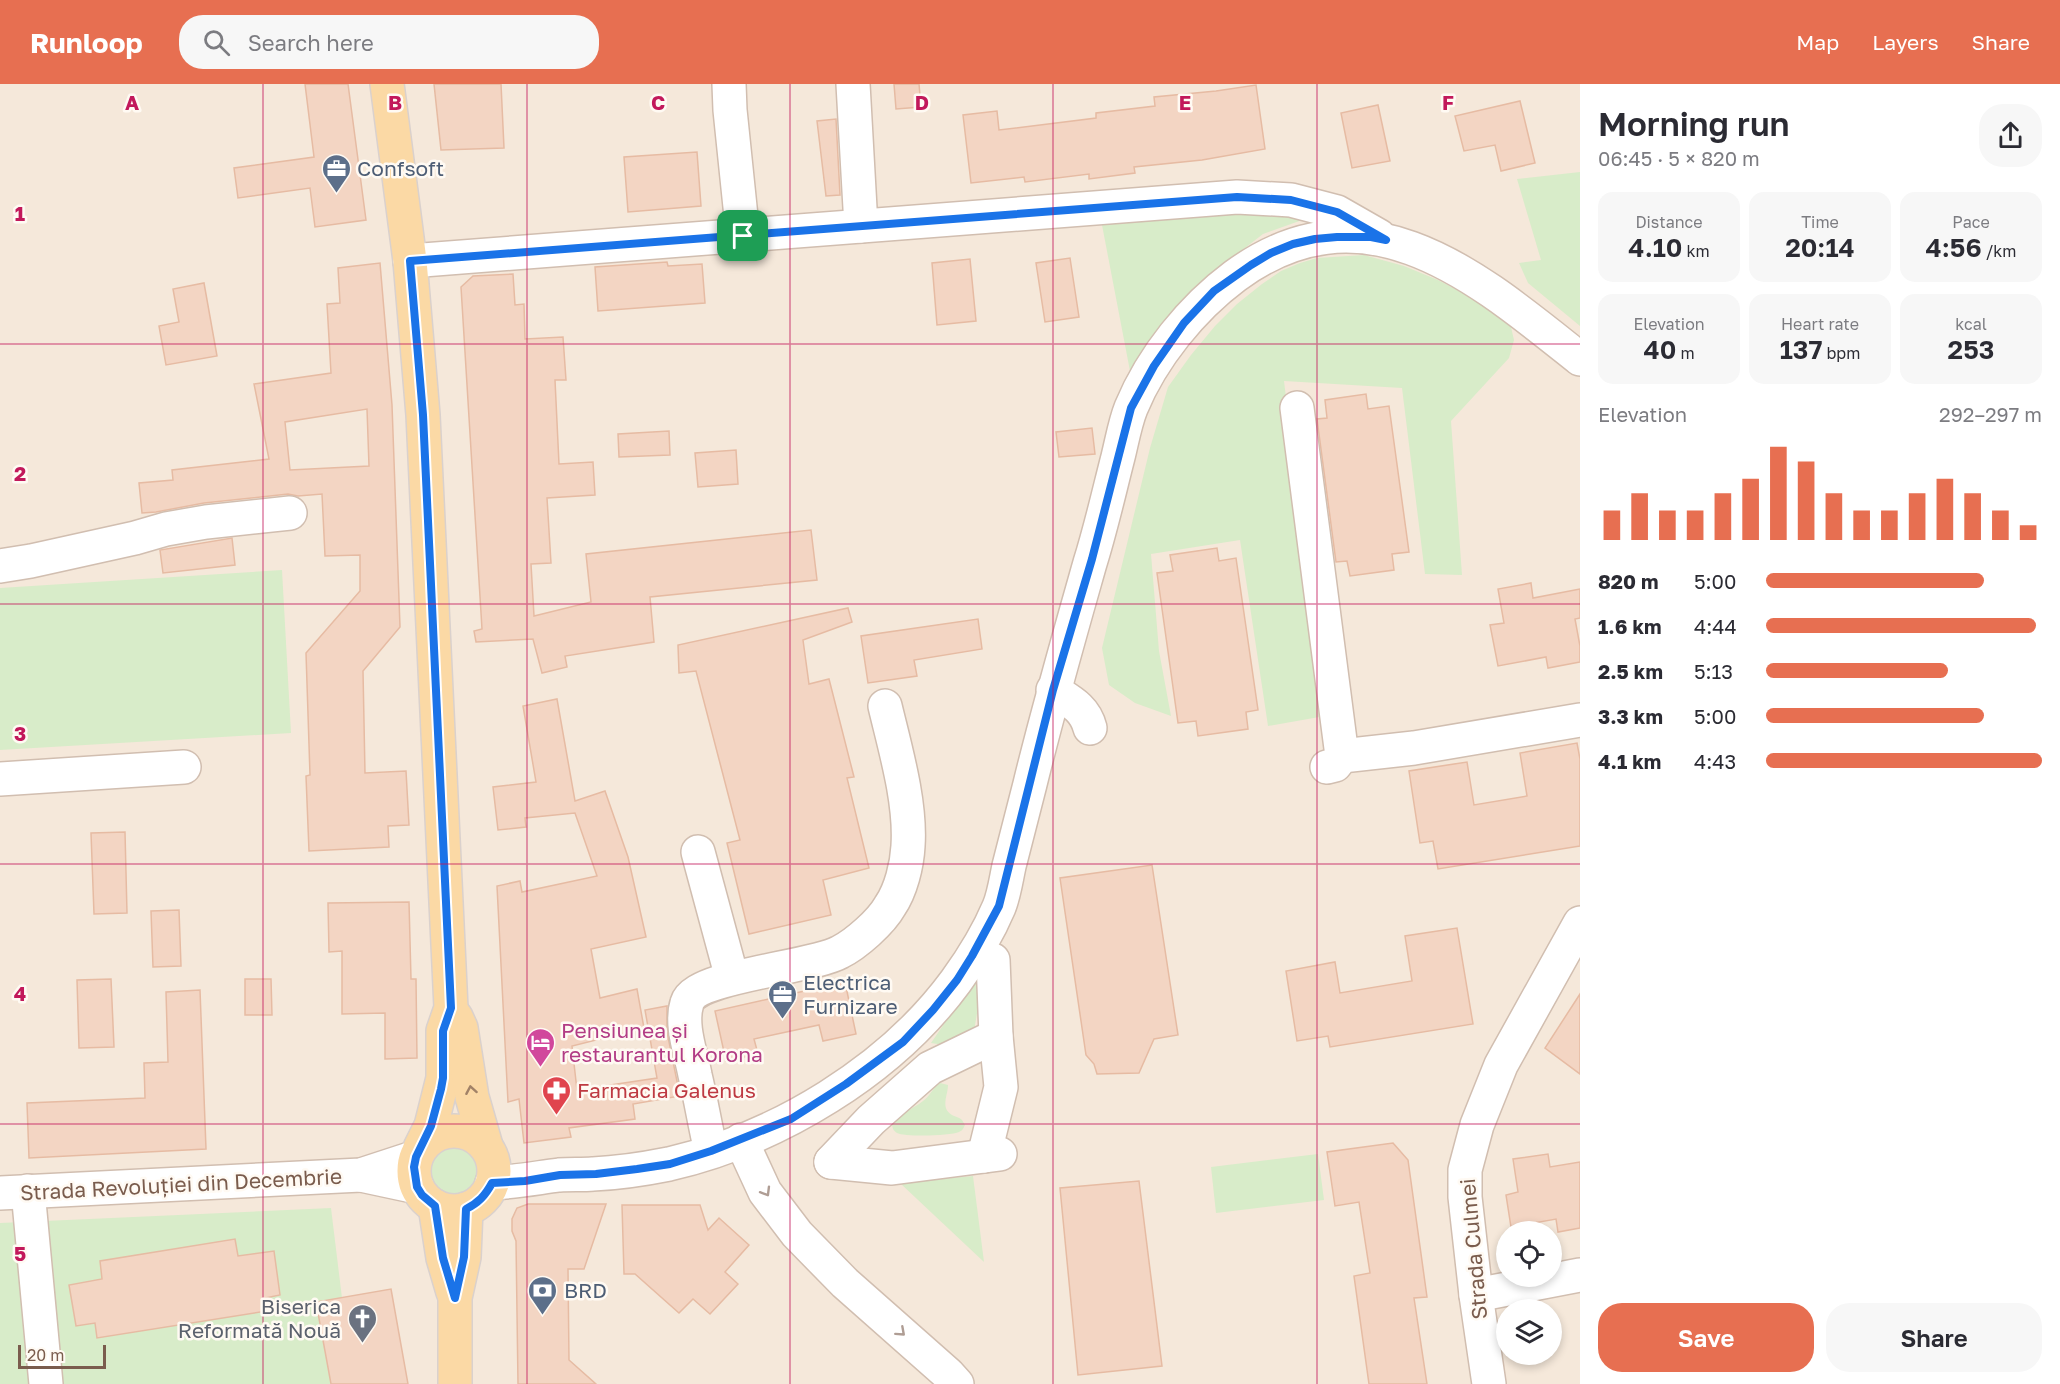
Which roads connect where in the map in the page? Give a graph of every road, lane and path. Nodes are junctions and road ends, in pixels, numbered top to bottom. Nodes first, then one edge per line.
1 (387, 84) edge
2 (729, 84) edge
3 (853, 84) edge
4 (861, 226) junction
5 (743, 236) junction
6 (1386, 240) junction
7 (410, 261) junction
8 (1580, 359) edge
9 (1297, 408) dead end
10 (290, 513) dead end
11 (0, 566) edge
12 (1053, 690) junction
13 (885, 706) dead end
14 (1580, 720) edge
15 (1090, 728) dead end
16 (183, 767) dead end
17 (0, 779) edge
18 (698, 852) dead end
19 (1580, 924) edge
20 (993, 960) dead end
21 (732, 978) junction
22 (451, 1008) junction
23 (996, 1036) junction
24 (741, 1140) junction
25 (711, 1151) junction
26 (490, 1162) junction
27 (431, 1182) junction
28 (14, 1192) edge
29 (1580, 1275) edge
30 (1476, 1295) junction
31 (953, 1379) edge
32 (46, 1384) edge
33 (455, 1384) edge
34 (1489, 1384) edge

1 - 7 main road
2 - 5 street
3 - 4 street
4 - 5 street
4 - 6 street
5 - 7 street
6 - 8 street
6 - 12 street
7 - 22 main road
9 - 14 street
10 - 11 street
12 - 15 street
12 - 24 street
13 - 21 street
16 - 17 street
18 - 21 street
19 - 30 street, Strada Culmei
20 - 23 street
21 - 25 street
26 -> 22 main road
22 - 27 main road
23 - 23 street
24 - 25 street
24 -> 31 street
25 - 26 street
26 - 27 main road
26 - 27 main road
27 - 28 street, Strada Revoluției din Decembrie
27 - 33 main road
28 - 32 street
29 - 30 street
30 - 34 street, Strada Culmei

